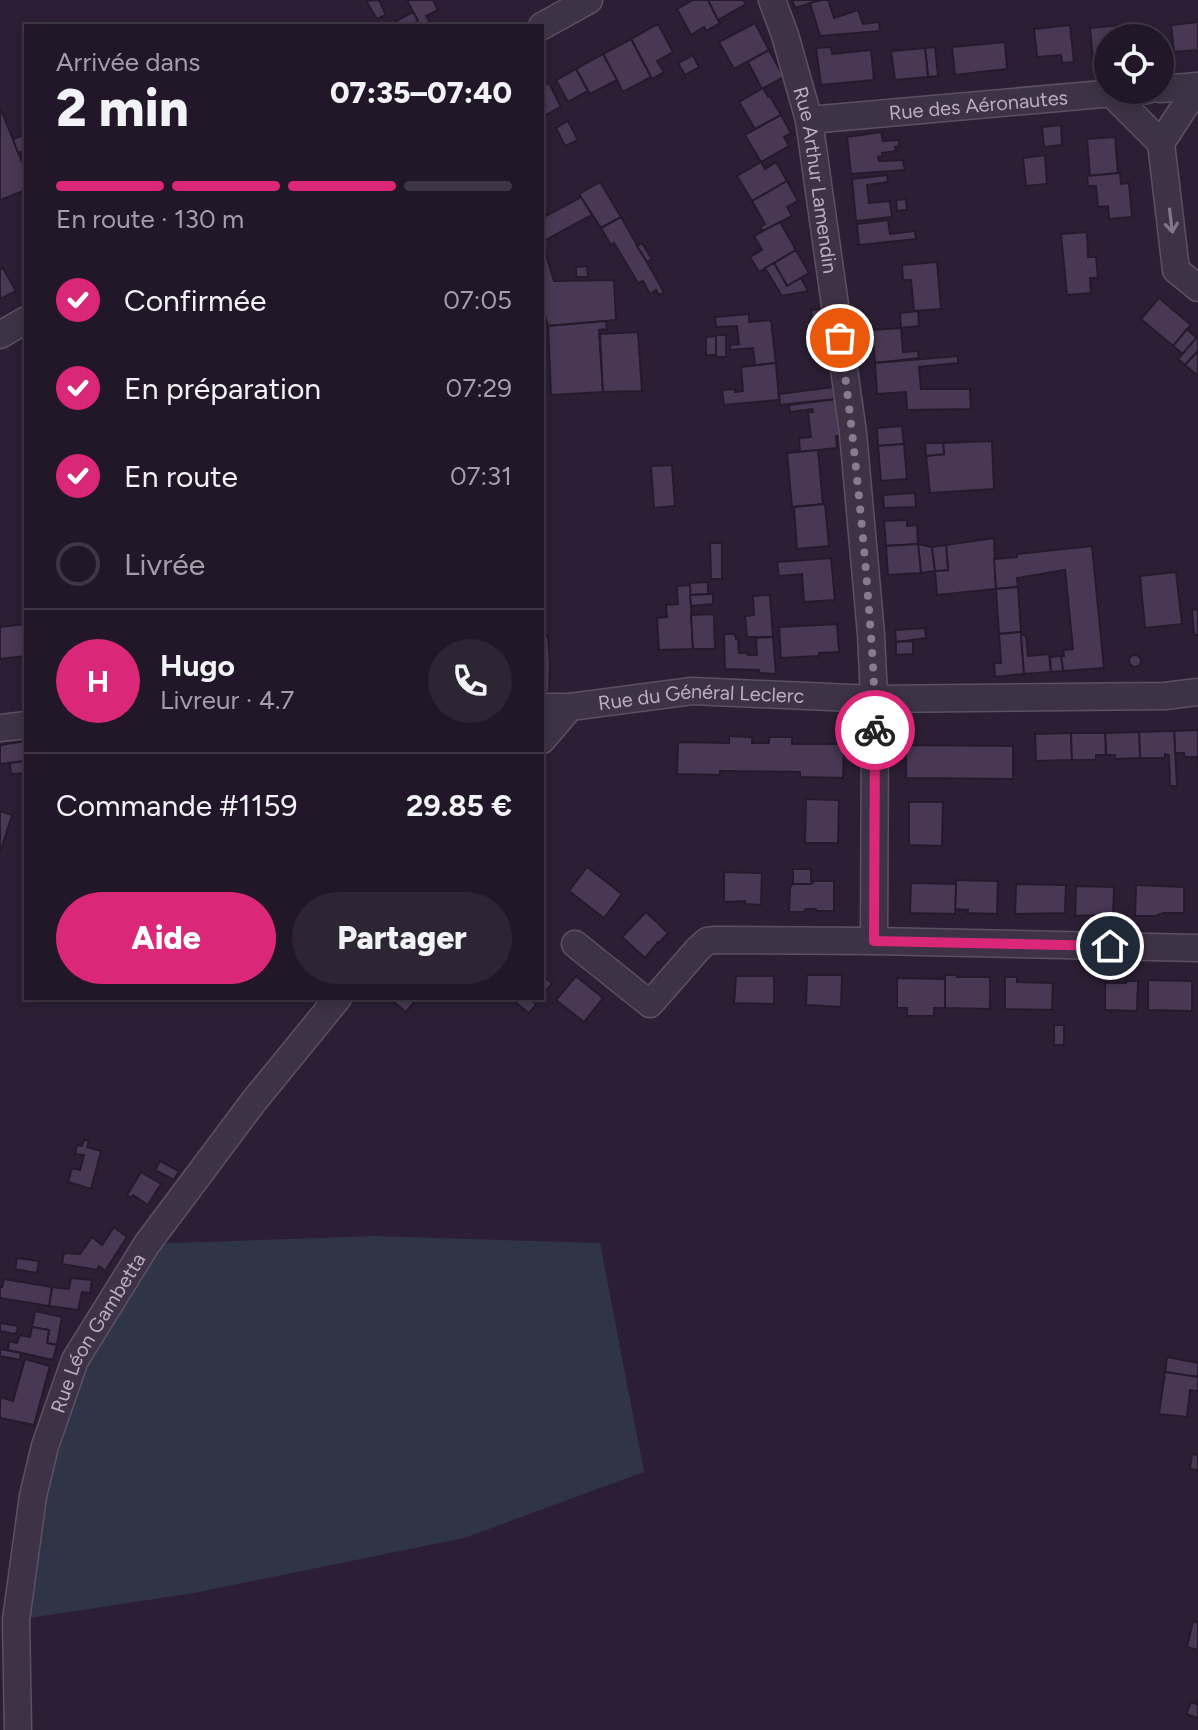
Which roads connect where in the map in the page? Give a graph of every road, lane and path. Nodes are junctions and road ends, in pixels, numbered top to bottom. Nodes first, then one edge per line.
1 (589, 0) edge
2 (772, 0) edge
3 (544, 25) edge
4 (1198, 86) edge
5 (1174, 88) edge
6 (1094, 95) edge
7 (1122, 104) edge
8 (809, 120) junction
9 (1161, 143) junction
10 (1198, 288) edge
11 (24, 321) edge
12 (0, 335) edge
13 (1198, 692) edge
14 (874, 699) junction
15 (544, 707) edge
16 (570, 707) junction
17 (24, 725) edge
18 (0, 728) edge
19 (544, 738) edge
20 (874, 941) junction
21 (575, 944) dead end
22 (1198, 948) edge
23 (336, 1000) edge
24 (18, 1730) edge

1 - 3 street
2 - 8 street, Rue Arthur Lamendin
4 - 5 street
4 - 9 street
6 - 8 street, Rue des Aéronautes
7 - 9 street
8 - 14 street, Rue Arthur Lamendin
9 -> 10 street
11 - 12 street
13 - 14 street, Rue du Général Leclerc
14 - 16 street, Rue du Général Leclerc
14 - 20 street, Rue Arthur Lamendin
15 - 16 street, Rue du Général Leclerc
16 - 19 street
17 - 18 street
20 - 21 street
20 - 22 street
23 - 24 street, Rue Léon Gambetta

